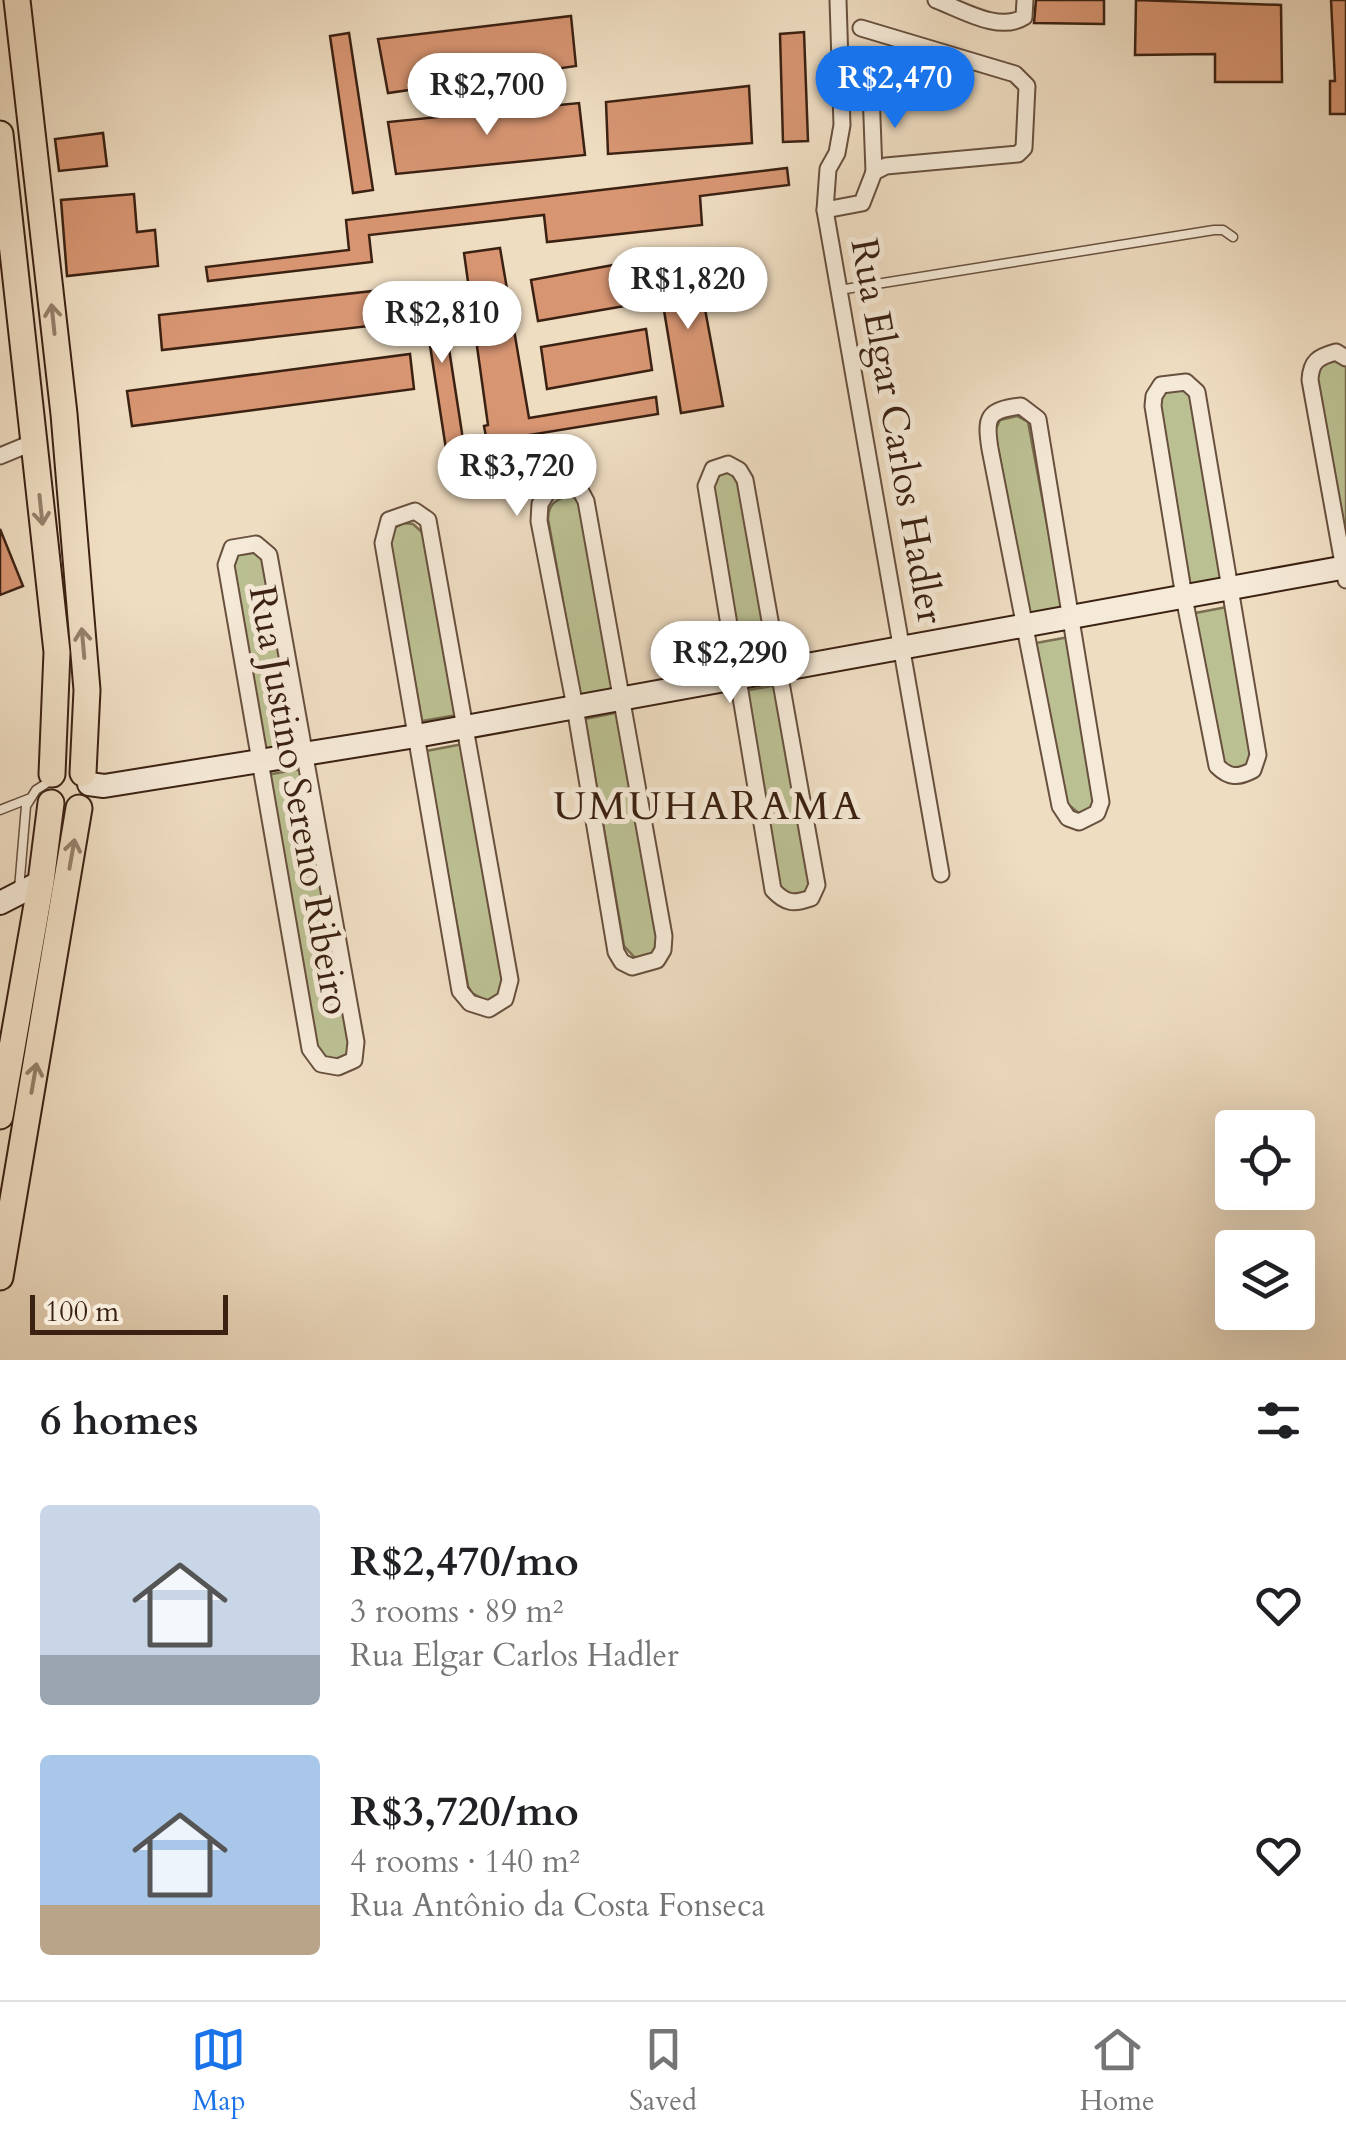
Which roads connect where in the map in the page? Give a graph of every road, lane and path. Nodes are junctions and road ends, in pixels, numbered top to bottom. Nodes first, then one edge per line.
1 (17, 0) edge
2 (838, 0) edge
3 (936, 0) edge
4 (1025, 0) edge
5 (861, 28) dead end
6 (870, 91) dead end
7 (0, 134) edge
8 (874, 172) junction
9 (825, 210) junction
10 (1234, 238) dead end
11 (840, 290) junction
12 (1346, 358) edge
13 (34, 442) junction
14 (0, 456) edge
15 (1345, 572) edge
16 (1230, 588) junction
17 (1184, 597) junction
18 (1071, 617) junction
19 (1024, 626) junction
20 (904, 648) junction
21 (781, 670) junction
22 (737, 678) junction
23 (621, 699) junction
24 (575, 707) junction
25 (467, 727) junction
26 (416, 736) junction
27 (306, 755) junction
28 (261, 760) junction
29 (89, 789) junction
30 (45, 790) junction
31 (0, 810) edge
32 (24, 851) junction
33 (941, 874) dead end
34 (26, 888) edge
35 (10, 1014) edge
36 (0, 1116) edge
37 (0, 1278) edge

29 -> 1 main road
2 - 9 street, Rua Elgar Carlos Hadler
3 - 4 street
5 - 8 street
6 - 8 street
7 - 13 main road
8 - 9 street
9 - 11 street, Rua Elgar Carlos Hadler
10 - 11 lane
11 - 20 street, Rua Elgar Carlos Hadler
12 - 15 street
13 - 14 street
13 -> 30 main road
15 - 16 street
16 - 17 street
16 - 17 street
16 - 17 street
17 - 18 street
18 - 19 street
18 - 19 street
18 - 19 street
19 - 20 street
20 - 21 street
20 - 33 street, Rua Elgar Carlos Hadler
21 - 22 street
21 - 22 street
21 - 22 street
22 - 23 street
23 - 24 street
23 - 24 street
23 - 24 street
24 - 25 street
25 - 26 street
25 - 26 street
25 - 26 street
26 - 27 street
27 - 28 street
27 - 28 street, Rua Justino Sereno Ribeiro
27 - 28 street, Rua Justino Sereno Ribeiro
28 - 29 street
29 - 30 main road
29 - 30 main road
37 -> 29 main road
30 - 31 lane
30 - 32 lane
30 - 34 main road
32 - 34 lane
32 - 34 lane
34 - 35 main road
35 - 36 main road

